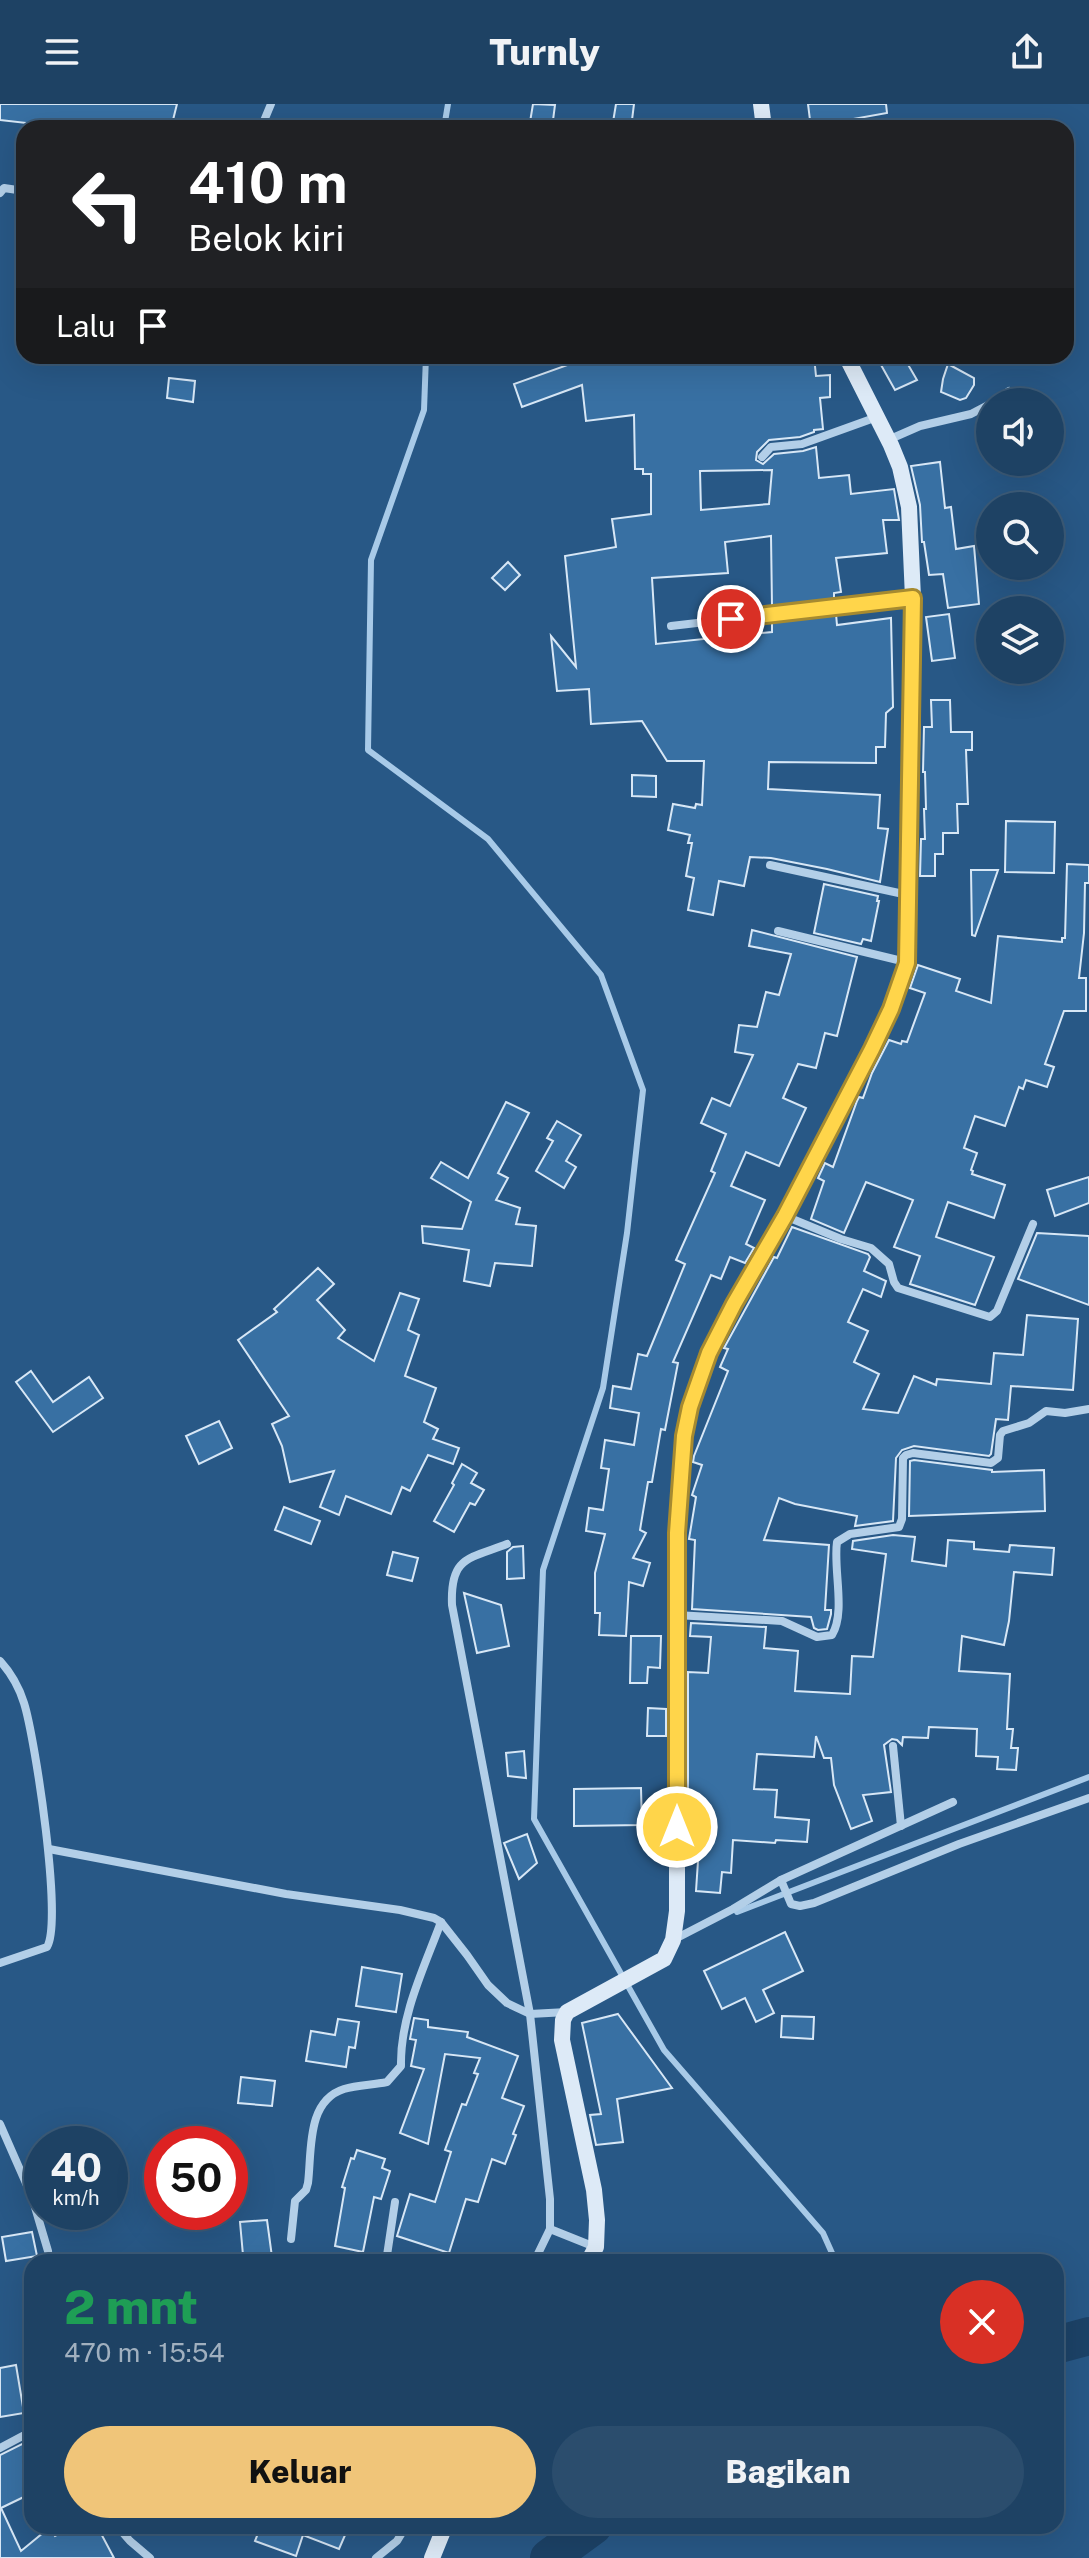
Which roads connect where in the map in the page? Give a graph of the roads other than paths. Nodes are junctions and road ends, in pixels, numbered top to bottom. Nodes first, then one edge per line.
1 (850, 364) edge
2 (976, 411) edge
3 (878, 417) junction
4 (888, 440) junction
5 (762, 457) dead end
6 (913, 598) junction
7 (671, 626) dead end
8 (770, 865) dead end
9 (908, 895) junction
10 (778, 931) dead end
11 (907, 963) junction
12 (785, 1216) junction
13 (1033, 1224) dead end
14 (1089, 1409) edge
15 (507, 1544) dead end
16 (676, 1615) junction
17 (0, 1661) edge
18 (893, 1746) dead end
19 (1089, 1798) edge
20 (953, 1802) dead end
21 (901, 1826) junction
22 (49, 1849) junction
23 (782, 1884) junction
24 (441, 1922) junction
25 (673, 1940) junction
26 (0, 1963) edge
27 (570, 2010) junction
28 (530, 2014) junction
29 (0, 2124) edge
30 (395, 2202) dead end
31 (550, 2229) junction
32 (291, 2239) dead end
33 (48, 2251) dead end
34 (591, 2251) edge
35 (387, 2254) edge
36 (538, 2254) edge
37 (24, 2435) edge
38 (0, 2448) edge
39 (125, 2534) edge
40 (401, 2534) edge
41 (442, 2534) edge
42 (150, 2558) edge
43 (376, 2558) edge
44 (432, 2558) edge

1 - 3 main road
2 - 4 street
3 - 4 main road
3 - 5 street
4 - 6 main road
6 - 7 street
6 - 9 main road
8 - 9 street
9 - 11 main road
10 - 11 street
11 - 12 main road
12 - 13 street
12 - 16 main road
14 - 16 street
15 - 28 street
16 - 25 main road
17 - 22 street
18 - 21 street
19 - 23 street
20 - 21 street
21 - 23 street
22 - 24 street
22 - 26 street
23 - 25 street
24 - 28 street
24 - 32 street
25 - 27 main road
27 - 28 street
27 - 34 main road
28 - 31 street
29 - 33 street
30 - 35 street
31 - 34 street
31 - 36 street
37 - 38 street
39 - 42 street
40 - 43 street
41 - 44 main road

